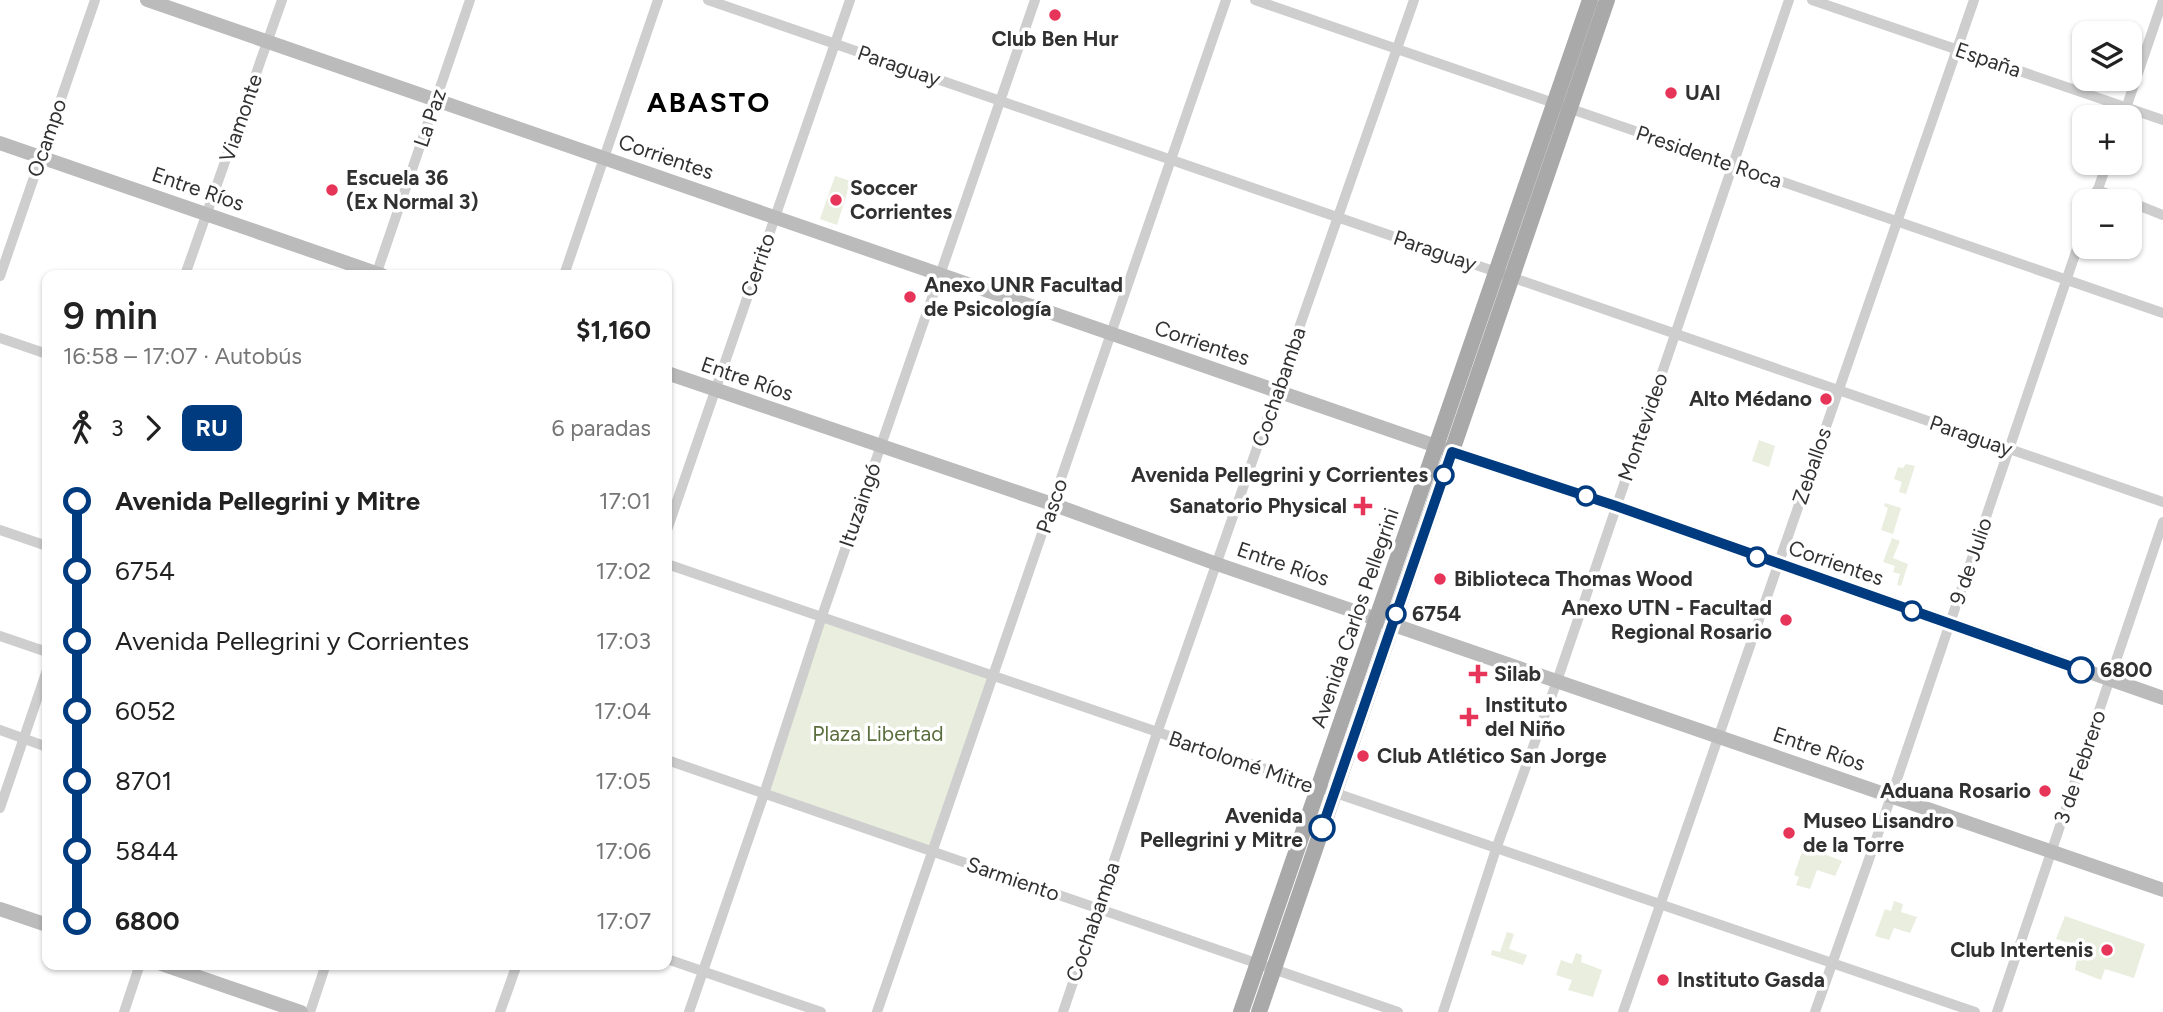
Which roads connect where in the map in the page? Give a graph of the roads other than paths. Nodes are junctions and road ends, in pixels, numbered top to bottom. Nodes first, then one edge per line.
1 (94, 0) edge
2 (147, 0) edge
3 (282, 0) edge
4 (470, 0) edge
5 (658, 0) edge
6 (708, 0) edge
7 (850, 0) edge
8 (1035, 0) edge
9 (1226, 0) edge
10 (1255, 0) edge
11 (1414, 0) edge
12 (1590, 0) edge
13 (1607, 0) edge
14 (1789, 0) edge
15 (1812, 0) edge
16 (1974, 0) edge
17 (2163, 0) edge
18 (268, 41) junction
19 (835, 44) junction
20 (1397, 49) junction
21 (1957, 50) junction
22 (436, 99) junction
23 (1000, 101) junction
24 (2103, 105) edge
25 (2127, 105) edge
26 (1562, 106) junction
27 (2142, 117) edge
28 (2163, 121) edge
29 (0, 143) edge
30 (41, 157) junction
31 (604, 158) junction
32 (1171, 160) junction
33 (1733, 165) junction
34 (2142, 207) edge
35 (207, 214) junction
36 (2163, 215) edge
37 (775, 217) junction
38 (1338, 217) junction
39 (1898, 221) junction
40 (2074, 259) edge
41 (187, 270) edge
42 (367, 270) edge
43 (379, 270) edge
44 (566, 270) edge
45 (941, 274) junction
46 (1504, 274) junction
47 (0, 276) edge
48 (2067, 280) junction
49 (2163, 313) edge
50 (1675, 333) junction
51 (1111, 334) junction
52 (0, 338) edge
53 (42, 352) edge
54 (672, 375) edge
55 (715, 390) junction
56 (1839, 390) junction
57 (1277, 391) junction
58 (881, 447) junction
59 (1444, 449) junction
60 (2009, 449) junction
61 (2163, 502) edge
62 (1052, 504) junction
63 (1616, 506) junction
64 (672, 515) edge
65 (2163, 522) edge
66 (0, 530) edge
67 (42, 544) edge
68 (1217, 564) junction
69 (1778, 565) junction
70 (672, 566) edge
71 (822, 616) junction
72 (1385, 621) junction
73 (1950, 624) junction
74 (0, 636) edge
75 (42, 650) edge
76 (994, 675) junction
77 (2110, 680) junction
78 (1557, 681) junction
79 (42, 685) edge
80 (2163, 698) edge
81 (0, 730) edge
82 (1157, 733) junction
83 (1718, 737) junction
84 (24, 738) junction
85 (42, 745) edge
86 (672, 762) edge
87 (1326, 791) junction
88 (764, 794) junction
89 (1891, 797) junction
90 (0, 808) edge
91 (1496, 849) junction
92 (932, 850) junction
93 (2051, 852) junction
94 (2163, 890) edge
95 (1660, 905) junction
96 (0, 909) edge
97 (1098, 909) junction
98 (42, 923) edge
99 (672, 961) edge
100 (1832, 963) junction
101 (1265, 967) junction
102 (138, 970) edge
103 (178, 970) edge
104 (324, 970) edge
105 (515, 970) edge
106 (703, 971) junction
107 (124, 1012) edge
108 (301, 1012) edge
109 (310, 1012) edge
110 (500, 1012) edge
111 (689, 1012) edge
112 (821, 1012) edge
113 (877, 1012) edge
114 (1063, 1012) edge
115 (1241, 1012) edge
116 (1259, 1012) edge
117 (1398, 1012) edge
118 (1443, 1012) edge
119 (1623, 1012) edge
120 (1815, 1012) edge
121 (1975, 1012) edge
122 (1997, 1012) edge

1 - 30 street, Ocampo
2 - 18 main road, Corrientes
3 - 18 street, Viamonte
4 - 22 street, La Paz
5 - 31 street
6 - 19 street, Paraguay
7 - 19 street, Cerrito
8 - 23 street, Ituzaingó
9 - 32 street, Pasco
10 - 20 street, Presidente Roca
11 - 20 street, Cochabamba
12 - 26 main road, Avenida Carlos Pellegrini
13 - 26 main road, Avenida Carlos Pellegrini
14 - 33 street, Montevideo
15 - 21 street, España
16 - 21 street, Zeballos
17 - 25 street
18 - 22 main road, Corrientes
18 - 35 street, Viamonte
19 - 23 street, Paraguay
19 - 37 street, Cerrito
20 - 26 street, Presidente Roca
20 - 38 street, Cochabamba
21 - 24 street, España
21 - 39 street, Zeballos
22 - 31 main road, Corrientes
22 - 43 street, La Paz
23 - 32 street, Paraguay
23 - 45 street, Ituzaingó
26 - 33 street, Presidente Roca
26 - 46 main road, Avenida Carlos Pellegrini
27 - 28 street, España
29 - 30 main road, Entre Ríos
30 - 35 main road, Entre Ríos
30 - 47 street, Ocampo
31 - 37 main road, Corrientes
31 - 44 street
32 - 38 street, Paraguay
32 - 51 street, Pasco
33 - 39 street, Presidente Roca
33 - 50 street, Montevideo
34 - 36 street
35 - 41 street, Viamonte
35 - 42 main road, Entre Ríos
37 - 45 main road, Corrientes
37 - 55 street, Cerrito
38 - 46 street, Paraguay
38 - 57 street, Cochabamba
39 - 48 street, Presidente Roca
39 - 56 street, Zeballos
40 - 48 street, 9 de Julio
45 - 51 main road, Corrientes
45 - 58 street, Ituzaingó
46 - 50 street, Paraguay
46 - 59 main road, Avenida Carlos Pellegrini
48 - 49 street, Presidente Roca
48 - 60 street, 9 de Julio
50 - 56 street, Paraguay
50 - 63 street, Montevideo
51 - 57 main road, Corrientes
51 - 62 street, Pasco
52 - 53 street
54 - 55 main road, Entre Ríos
55 - 58 main road, Entre Ríos
55 - 64 street, Cerrito
56 - 60 street, Paraguay
56 - 69 street, Zeballos
57 - 59 main road, Corrientes
57 - 68 street, Cochabamba
58 - 62 main road, Entre Ríos
58 - 71 street, Ituzaingó
59 - 63 main road, Corrientes
59 - 72 main road, Avenida Carlos Pellegrini
60 - 61 street, Paraguay
60 - 73 street, 9 de Julio
62 - 68 main road, Entre Ríos
62 - 76 street, Pasco
63 - 69 main road, Corrientes
63 - 78 street, Montevideo
65 - 77 street, 3 de Febrero
66 - 67 street
68 - 72 main road, Entre Ríos
68 - 82 street, Cochabamba
69 - 73 main road, Corrientes
69 - 83 street, Zeballos
70 - 71 street, Bartolomé Mitre
71 - 76 street, Bartolomé Mitre
71 - 88 street, Ituzaingó
72 - 78 main road, Entre Ríos
72 - 87 main road, Avenida Carlos Pellegrini
73 - 77 main road, Corrientes
73 - 89 street, 9 de Julio
74 - 75 street
76 - 82 street, Bartolomé Mitre
76 - 92 street, Pasco
77 - 80 main road, Corrientes
77 - 93 street, 3 de Febrero
78 - 83 main road, Entre Ríos
78 - 91 street, Montevideo
79 - 84 street
81 - 84 street
82 - 87 street, Bartolomé Mitre
82 - 97 street, Cochabamba
83 - 89 main road, Entre Ríos
83 - 95 street, Zeballos
84 - 85 street
84 - 90 street
86 - 88 street, Sarmiento
87 - 91 street, Bartolomé Mitre
87 - 101 main road, Avenida Carlos Pellegrini
88 - 92 street, Sarmiento
88 - 106 street, Ituzaingó
89 - 93 main road, Entre Ríos
89 - 100 street, 9 de Julio
91 - 95 street, Bartolomé Mitre
91 - 118 street, Montevideo
92 - 97 street, Sarmiento
92 - 113 street, Pasco
93 - 94 main road, Entre Ríos
93 - 122 street, 3 de Febrero
95 - 100 street, Bartolomé Mitre
95 - 119 street, Zeballos
96 - 98 main road
97 - 101 street, Sarmiento
97 - 114 street, Cochabamba
99 - 106 street
100 - 120 street, 9 de Julio
100 - 121 street, Bartolomé Mitre
101 - 115 main road, Avenida Carlos Pellegrini
101 - 116 main road, Avenida Carlos Pellegrini
101 - 117 street, Sarmiento
102 - 107 street
103 - 108 main road
104 - 109 street
105 - 110 street
106 - 111 street, Ituzaingó
106 - 112 street

